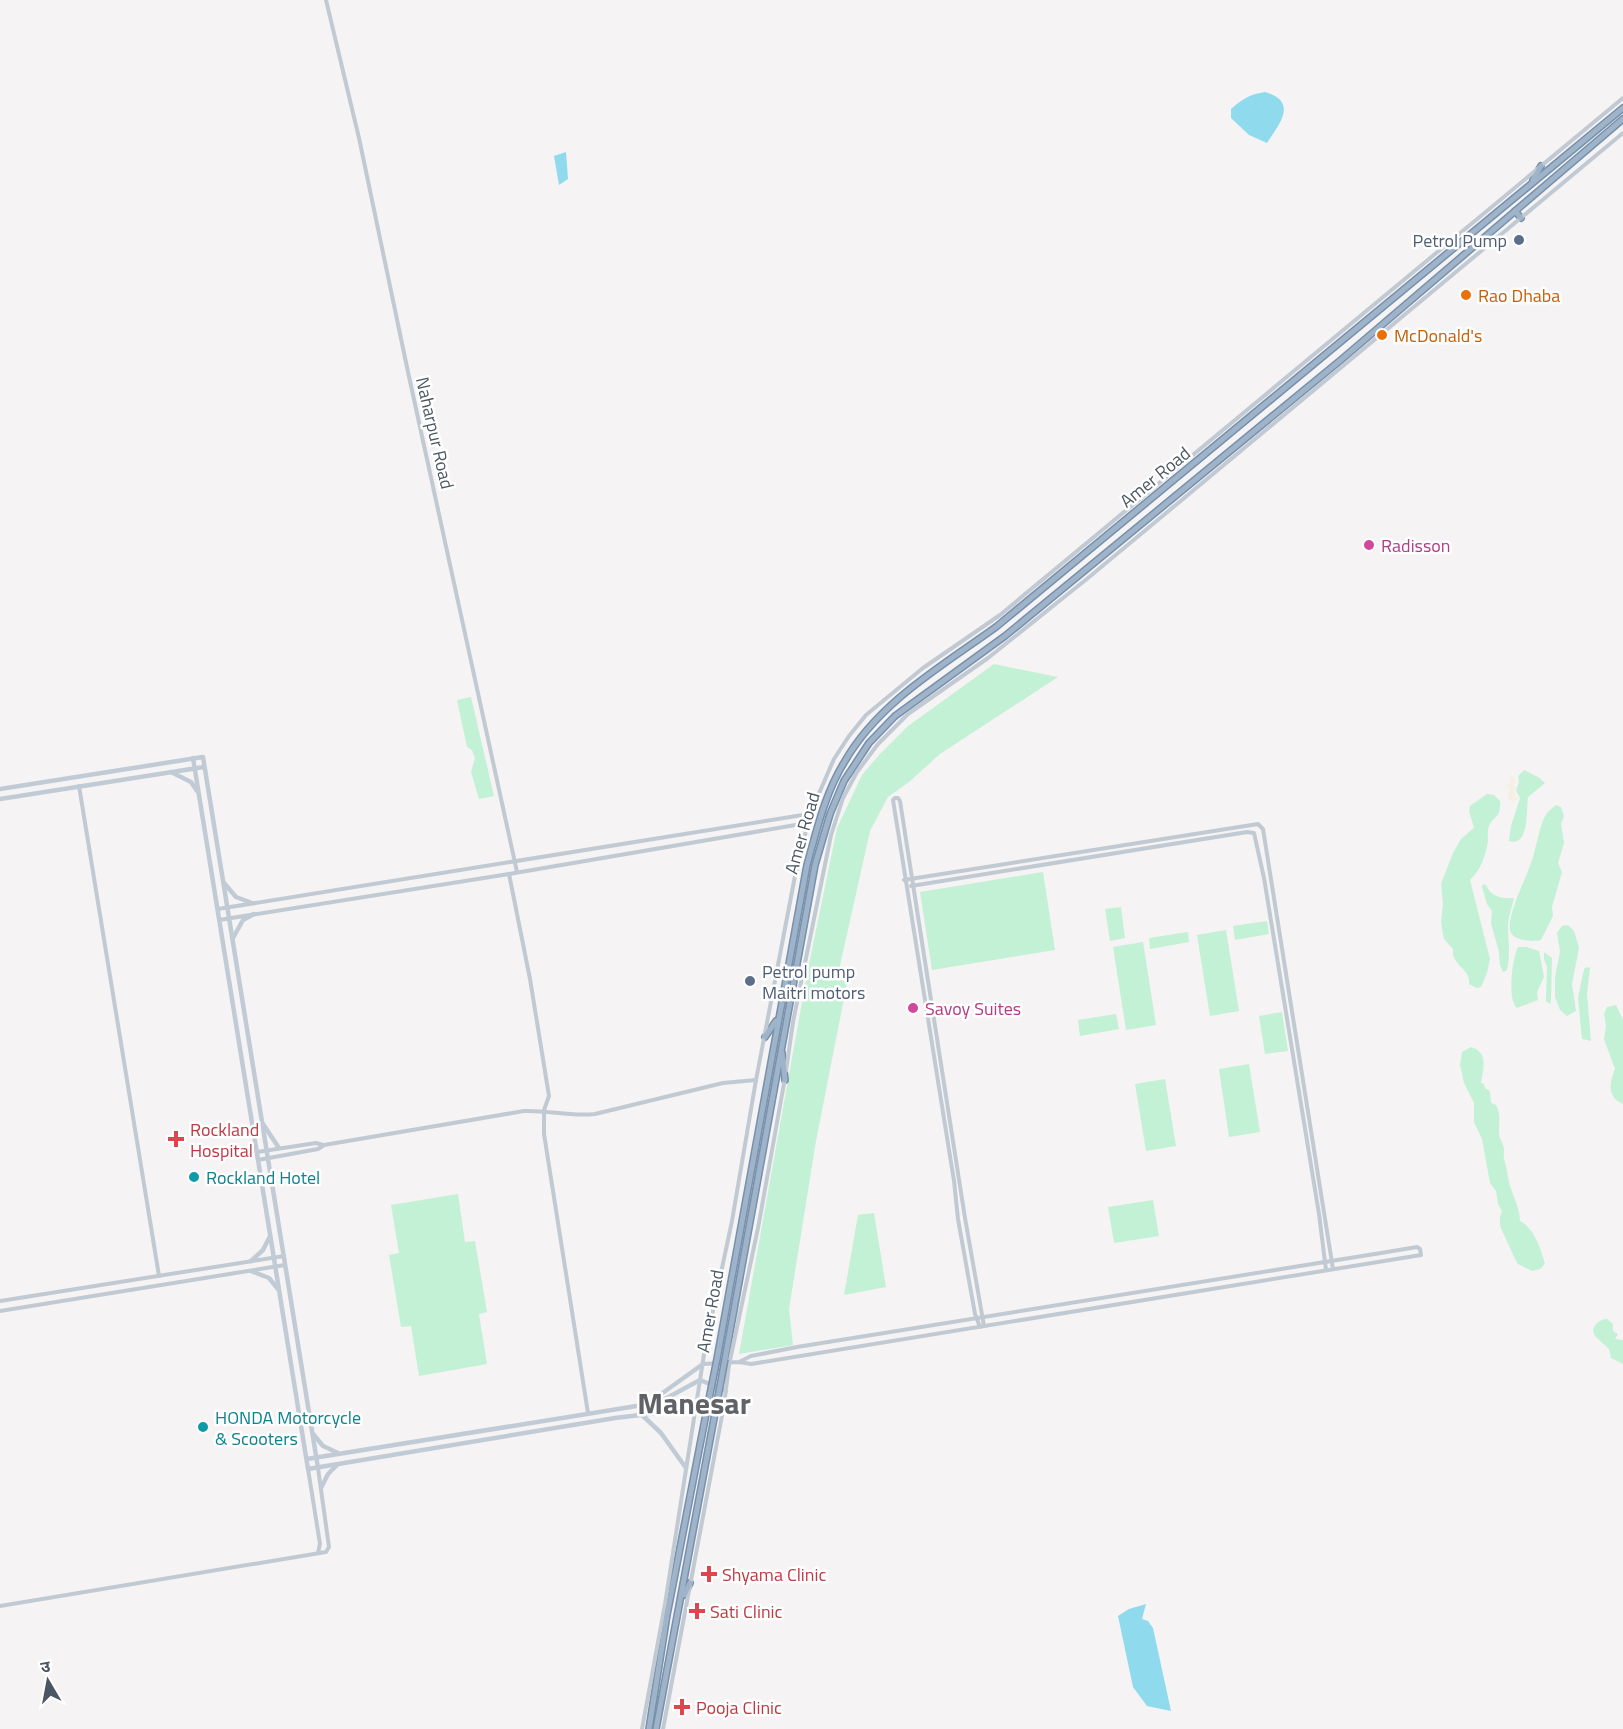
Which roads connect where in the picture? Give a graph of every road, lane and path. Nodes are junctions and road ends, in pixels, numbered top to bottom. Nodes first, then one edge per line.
1 (326, 0) edge
2 (1623, 98) edge
3 (1623, 108) edge
4 (1623, 119) edge
5 (1623, 133) edge
6 (1541, 166) junction
7 (1531, 184) junction
8 (1515, 211) junction
9 (1521, 218) junction
10 (1453, 264) junction
11 (1458, 270) junction
12 (1406, 308) junction
13 (1243, 413) junction
14 (1248, 420) junction
15 (1211, 440) junction
16 (1215, 447) junction
17 (1146, 494) junction
18 (1150, 500) junction
19 (1046, 582) junction
20 (945, 654) junction
21 (975, 658) junction
22 (949, 661) junction
23 (980, 664) junction
24 (193, 758) junction
25 (204, 766) junction
26 (195, 768) junction
27 (171, 771) junction
28 (79, 786) junction
29 (0, 789) edge
30 (199, 793) junction
31 (0, 799) edge
32 (810, 814) junction
33 (807, 823) junction
34 (514, 861) junction
35 (517, 872) junction
36 (508, 874) junction
37 (912, 878) junction
38 (904, 880) junction
39 (223, 881) junction
40 (913, 885) junction
41 (906, 886) junction
42 (252, 903) junction
43 (227, 908) junction
44 (218, 909) junction
45 (254, 914) junction
46 (229, 918) junction
47 (219, 920) junction
48 (232, 940) junction
49 (778, 1018) junction
50 (765, 1036) junction
51 (781, 1046) junction
52 (756, 1080) junction
53 (785, 1080) junction
54 (544, 1110) junction
55 (261, 1119) junction
56 (324, 1145) junction
57 (279, 1148) junction
58 (266, 1150) junction
59 (257, 1152) junction
60 (267, 1158) junction
61 (258, 1160) junction
62 (270, 1233) junction
63 (284, 1256) junction
64 (274, 1257) junction
65 (251, 1261) junction
66 (1332, 1261) junction
67 (1325, 1262) junction
68 (285, 1265) junction
69 (275, 1267) junction
70 (1333, 1269) junction
71 (1326, 1270) junction
72 (251, 1271) junction
73 (159, 1276) junction
74 (279, 1291) junction
75 (0, 1301) edge
76 (0, 1311) edge
77 (982, 1317) junction
78 (976, 1318) junction
79 (982, 1327) junction
80 (727, 1360) junction
81 (739, 1362) junction
82 (703, 1364) junction
83 (700, 1380) junction
84 (726, 1391) junction
85 (653, 1403) junction
86 (724, 1405) junction
87 (695, 1408) junction
88 (588, 1413) junction
89 (641, 1414) junction
90 (312, 1433) junction
91 (377, 1448) junction
92 (340, 1454) junction
93 (316, 1457) junction
94 (379, 1457) junction
95 (306, 1459) junction
96 (339, 1464) junction
97 (318, 1468) junction
98 (686, 1468) junction
99 (309, 1470) junction
100 (321, 1488) junction
101 (317, 1554) junction
102 (690, 1583) junction
103 (680, 1601) junction
104 (664, 1604) junction
105 (0, 1606) edge
106 (667, 1615) junction
107 (667, 1670) junction
108 (674, 1671) junction
109 (642, 1729) edge
110 (649, 1729) edge
111 (656, 1729) edge
112 (663, 1729) edge

1 - 34 street, Naharpur Road
2 - 6 street
3 - 7 highway, Amer Road
4 - 8 highway, Amer Road
5 - 9 street
6 - 7 highway
6 - 13 street
7 - 14 highway, Amer Road
8 - 9 highway
8 - 10 highway, Amer Road
9 - 11 street
10 - 11 highway
10 - 12 highway, Amer Road
11 - 12 street
12 - 21 highway, Amer Road
12 - 23 street
13 - 14 highway
13 - 15 street
14 - 16 highway, Amer Road
15 - 16 highway
15 - 17 street
16 - 18 highway, Amer Road
17 - 18 highway
17 - 19 street
18 - 19 highway, Amer Road
19 - 20 street
19 - 22 highway, Amer Road
20 - 22 highway
20 - 32 street
21 - 23 highway
21 - 51 highway, Amer Road
22 - 49 highway, Amer Road
23 - 53 street
24 - 25 main road
24 - 26 main road
24 - 29 main road
25 - 26 main road
25 - 39 main road
26 - 27 main road
26 - 30 main road
27 - 28 main road
27 - 30 main road
28 - 31 main road
28 - 73 street
30 - 44 main road
32 - 33 street
32 - 34 street
33 - 35 street
33 - 50 street
34 - 35 street, Naharpur Road
34 - 42 street
35 - 36 street
36 - 45 street
36 - 54 street
37 - 38 street
37 - 38 street
37 - 40 street
37 - 66 street
38 - 41 street
39 - 42 main road
39 - 43 main road
40 - 41 street
40 - 67 street
40 - 77 street
41 - 78 street
42 - 43 street
43 - 44 street
43 - 46 main road
44 - 47 main road
45 - 46 street
45 - 48 main road
46 - 47 street
46 - 48 main road
47 - 59 main road
48 - 55 main road
49 - 50 highway
49 - 106 highway, Amer Road, bridge
50 - 52 street
51 - 53 highway
51 - 80 highway, Amer Road
52 - 54 street
52 - 82 street
53 - 80 street
54 - 56 street
54 - 88 street
55 - 57 main road
55 - 58 main road
56 - 57 street
56 - 60 street
57 - 58 street
58 - 59 street
58 - 60 main road
59 - 61 main road
60 - 61 street
60 - 63 main road
61 - 62 main road
62 - 64 main road
62 - 65 main road
63 - 64 street
63 - 68 main road
64 - 65 street
64 - 69 main road
65 - 73 street
66 - 67 street
66 - 70 street
66 - 70 street
67 - 71 street
67 - 77 street
68 - 69 street
68 - 90 main road
69 - 72 street
69 - 74 main road
70 - 71 street
71 - 79 street
72 - 74 main road
72 - 76 street
73 - 75 street
74 - 95 main road
77 - 78 street
77 - 79 street
78 - 79 street
78 - 81 street
79 - 81 street
80 - 81 street
80 - 82 street
80 - 84 street
80 - 103 highway, Amer Road, bridge
82 - 83 street
82 - 85 main road
83 - 84 main road
83 - 85 main road
83 - 87 street
84 - 86 street
85 - 88 main road
86 - 87 main road
86 - 102 street
87 - 89 main road
87 - 98 street
88 - 91 main road
89 - 94 main road
89 - 98 main road
90 - 92 main road
90 - 93 main road
91 - 92 main road
91 - 94 main road
92 - 93 main road
93 - 95 main road
93 - 97 main road
94 - 96 main road
95 - 99 main road
96 - 97 main road
96 - 100 main road
97 - 99 main road
97 - 100 street
98 - 104 street
99 - 101 street
100 - 101 street
101 - 105 street
102 - 103 highway
102 - 108 street
103 - 107 highway, Amer Road
104 - 106 highway
104 - 109 street
106 - 110 highway, Amer Road
107 - 108 highway
107 - 111 highway, Amer Road
108 - 112 street

